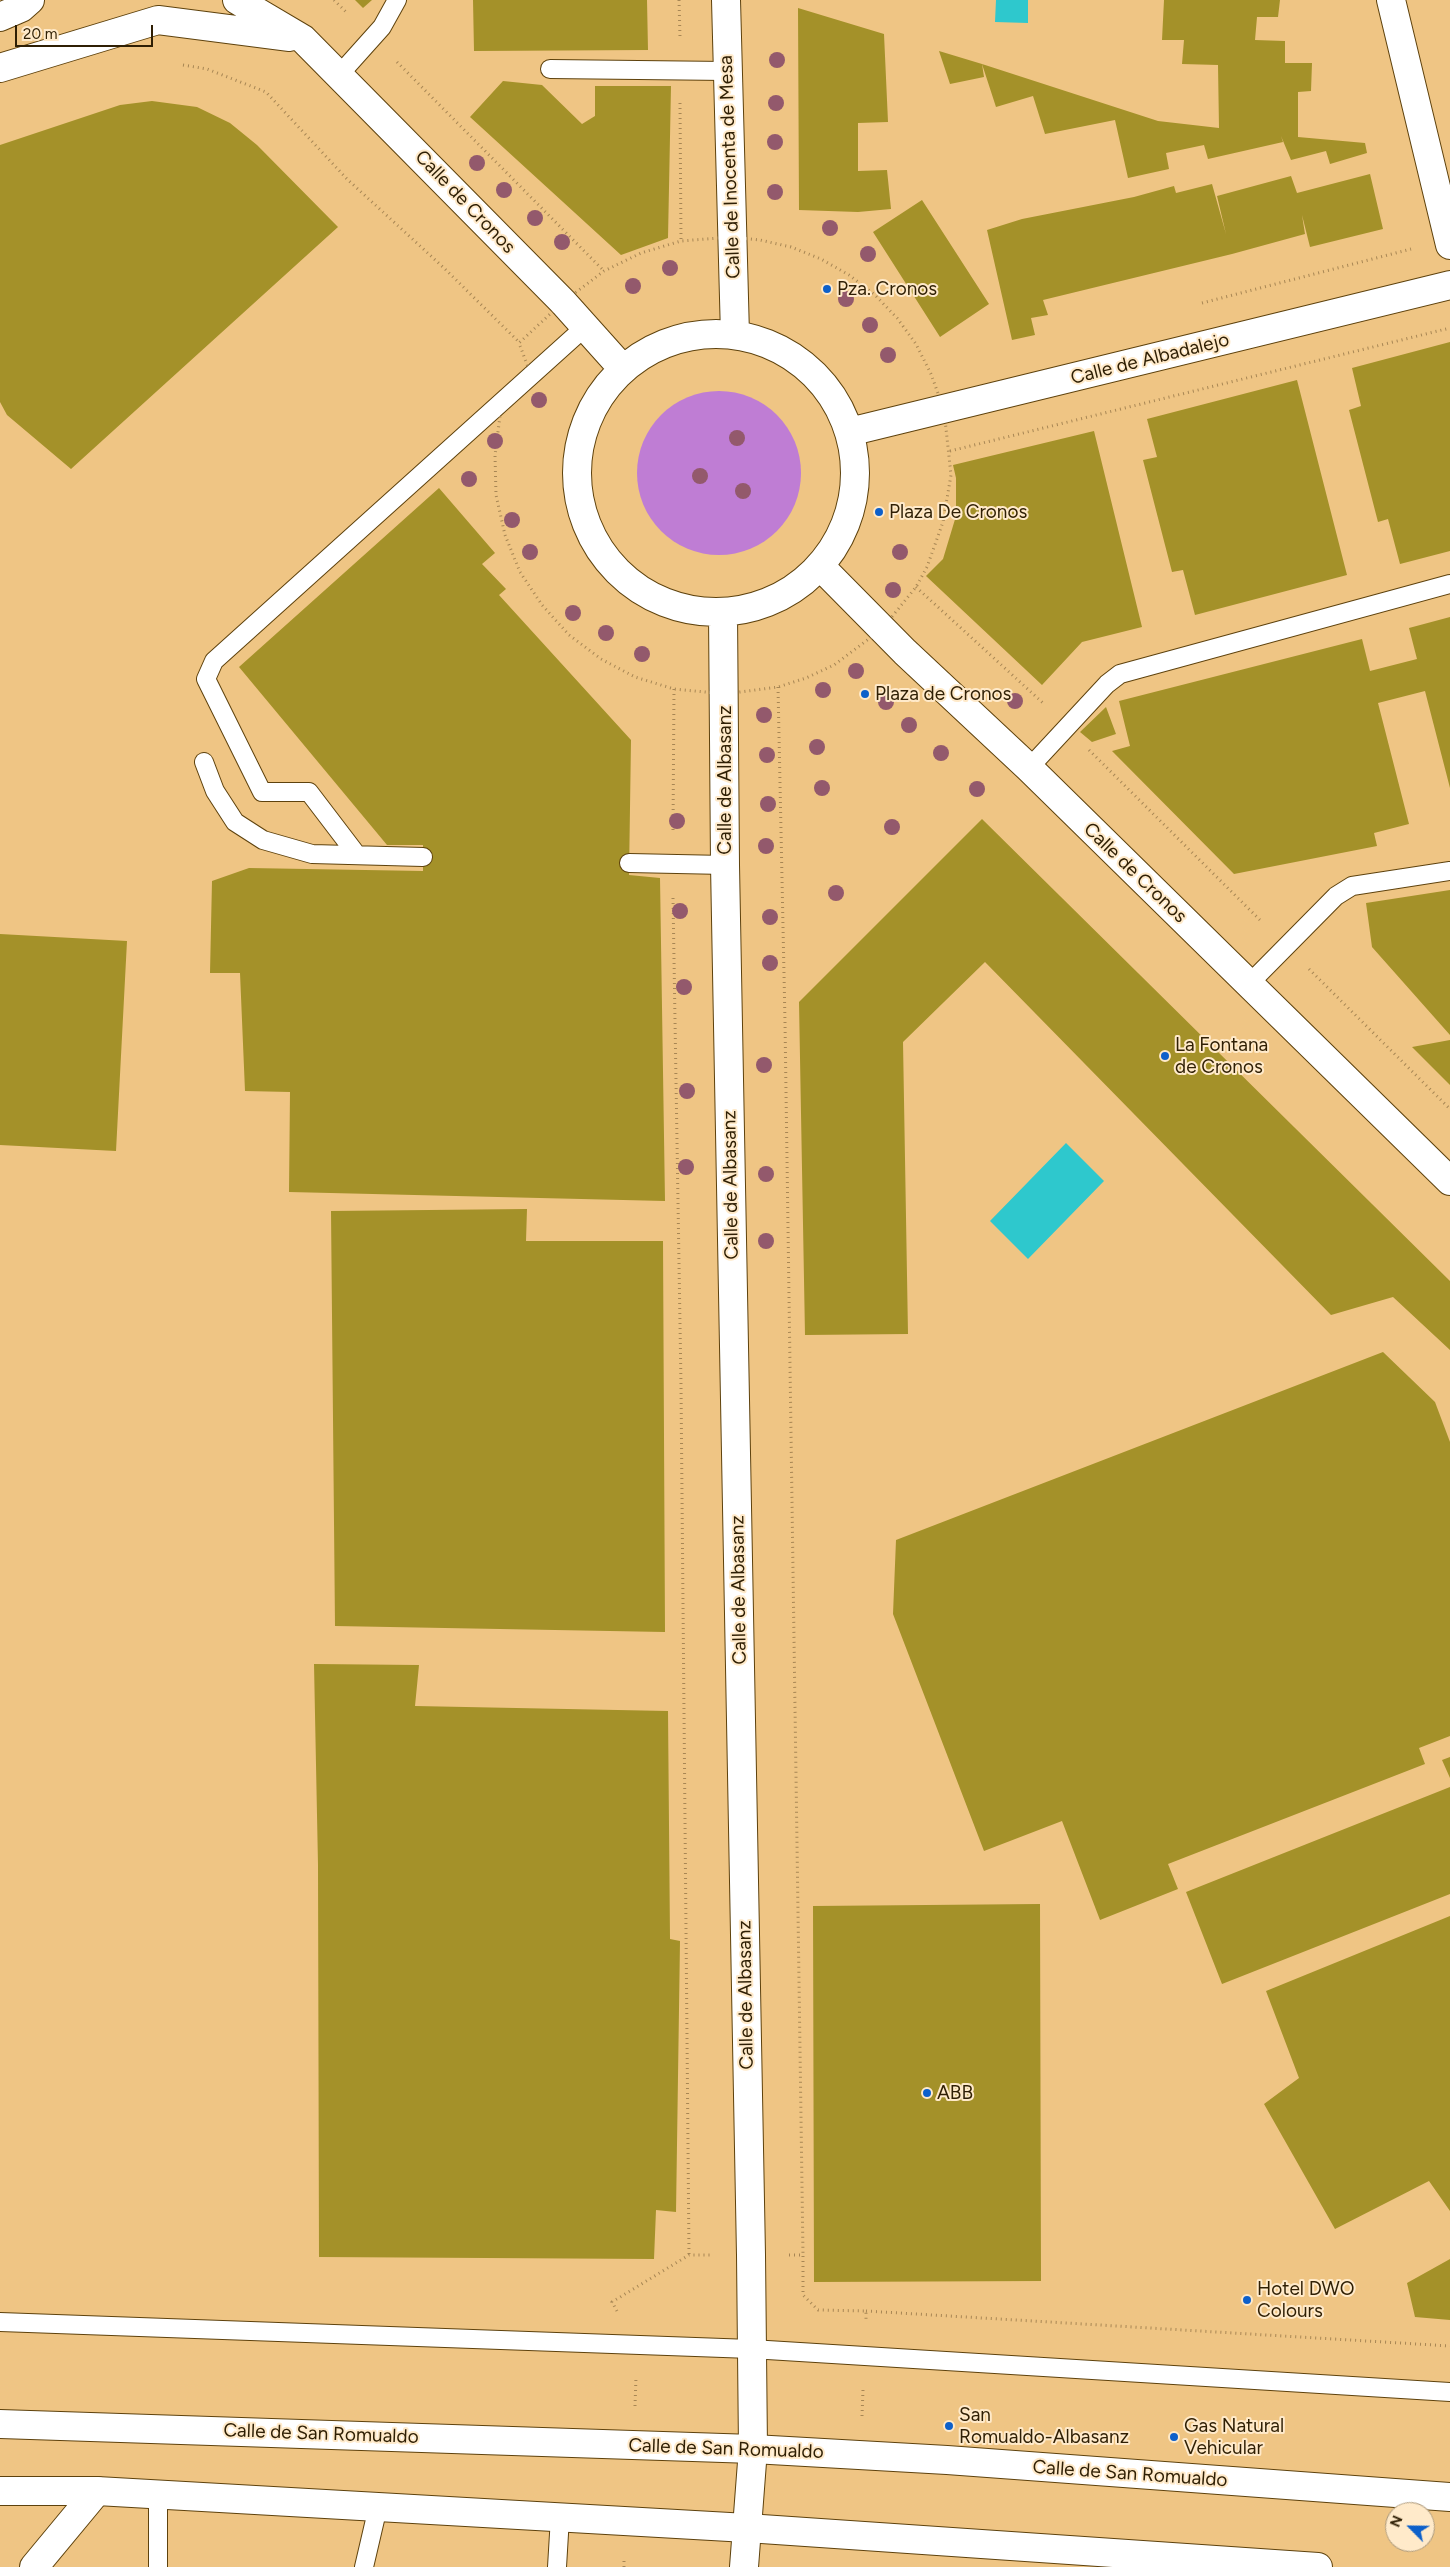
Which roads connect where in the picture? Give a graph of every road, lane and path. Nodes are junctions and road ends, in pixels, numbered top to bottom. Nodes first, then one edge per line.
1 (30, 0) edge
2 (237, 0) edge
3 (278, 0) edge
4 (334, 0) edge
5 (396, 0) edge
6 (679, 0) edge
7 (726, 0) edge
8 (1390, 0) edge
9 (0, 17) edge
10 (372, 38) junction
11 (303, 39) junction
12 (180, 64) dead end
13 (0, 68) edge
14 (550, 70) dead end
15 (680, 70) junction
16 (726, 71) junction
17 (339, 75) junction
18 (731, 237) junction
19 (681, 241) junction
20 (1450, 245) edge
21 (1419, 247) dead end
22 (604, 271) junction
23 (1450, 285) edge
24 (563, 302) junction
25 (1199, 304) dead end
26 (585, 327) junction
27 (1450, 328) edge
28 (735, 335) junction
29 (519, 343) junction
30 (623, 369) junction
31 (941, 371) dead end
32 (932, 374) junction
33 (505, 399) junction
34 (944, 410) junction
35 (849, 432) junction
36 (950, 451) junction
37 (820, 566) junction
38 (1450, 584) edge
39 (916, 588) junction
40 (724, 613) junction
41 (882, 629) junction
42 (778, 687) junction
43 (674, 689) junction
44 (725, 694) junction
45 (1066, 728) junction
46 (204, 762) dead end
47 (1028, 768) junction
48 (358, 855) junction
49 (423, 857) dead end
50 (629, 862) dead end
51 (673, 864) junction
52 (726, 865) junction
53 (1450, 871) edge
54 (1287, 946) junction
55 (1249, 984) junction
56 (1450, 1109) edge
57 (1450, 1181) edge
58 (803, 2255) dead end
59 (866, 2311) dead end
60 (0, 2322) edge
61 (636, 2345) junction
62 (1450, 2346) edge
63 (751, 2349) junction
64 (1450, 2392) edge
65 (0, 2424) edge
66 (635, 2445) junction
67 (753, 2449) junction
68 (0, 2491) edge
69 (97, 2491) junction
70 (158, 2494) junction
71 (1450, 2497) edge
72 (378, 2507) junction
73 (560, 2517) junction
74 (627, 2521) junction
75 (747, 2528) junction
76 (34, 2567) edge
77 (158, 2567) edge
78 (364, 2567) edge
79 (557, 2567) edge
80 (624, 2567) edge
81 (744, 2567) edge
82 (1318, 2567) edge

1 - 9 street
2 - 11 street, Calle de Cronos
3 - 11 street
4 - 10 path
5 - 10 lane
6 - 15 path
7 - 16 street, Calle de Inocenta de Mesa
8 - 20 street
10 - 17 lane
10 - 22 path
11 - 13 street
11 - 17 street, Calle de Cronos
12 - 29 path
14 - 15 lane
15 - 16 lane
15 - 19 path
16 - 18 street, Calle de Inocenta de Mesa
17 - 24 street, Calle de Cronos
18 - 19 path
18 - 28 street, Calle de Inocenta de Mesa
18 - 32 path
19 - 22 path
21 - 25 path
22 - 24 path
23 - 34 street, Calle de Albadalejo
24 - 26 street, Calle de Cronos
24 - 29 path
26 - 30 street, Calle de Cronos
26 - 33 lane
27 - 36 path
28 - 30 street
28 - 35 street
29 - 33 path
30 - 40 street
31 - 32 path
32 - 34 path
33 - 43 path
33 - 48 lane
34 - 35 street, Calle de Albadalejo
34 - 36 path
35 - 37 street
36 - 39 path
37 - 40 street
37 - 41 street, Calle de Cronos
38 - 45 lane
39 - 41 path
39 - 45 path
40 - 44 street, Calle de Albasanz
41 - 42 path
41 - 47 street, Calle de Cronos
42 - 44 path
42 - 58 path
43 - 44 path
43 - 51 path
44 - 52 street, Calle de Albasanz
45 - 47 lane
45 - 54 path
46 - 48 lane
47 - 55 street, Calle de Cronos
48 - 49 lane
50 - 51 lane
51 - 52 lane
51 - 61 path
52 - 63 street, Calle de Albasanz
53 - 54 lane
54 - 55 lane
54 - 56 path
55 - 57 street, Calle de Cronos
59 - 62 path
60 - 61 lane
61 - 63 lane
61 - 66 path
63 - 64 lane
63 - 67 street, Calle de Albasanz
65 - 66 street, Calle de San Romualdo
66 - 67 street, Calle de San Romualdo
67 - 71 street, Calle de San Romualdo
67 - 75 street, Calle de Albasanz
68 - 69 street
69 - 70 street
69 - 76 street
70 - 72 street
70 - 77 lane
72 - 73 street
72 - 78 lane
73 - 74 street
73 - 79 lane
74 - 75 street
74 - 80 path
75 - 81 street, Calle de Albasanz
75 - 82 street

